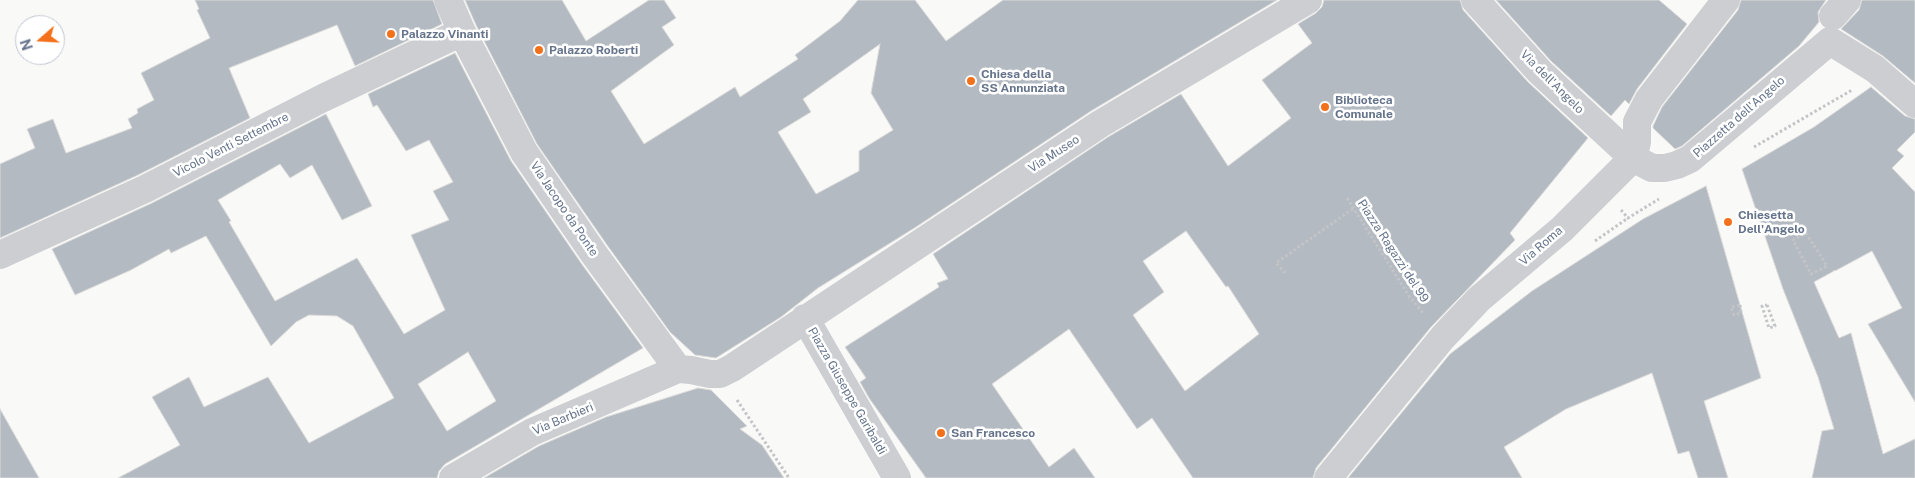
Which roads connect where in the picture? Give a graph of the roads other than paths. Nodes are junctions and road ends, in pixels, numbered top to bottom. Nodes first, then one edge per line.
1 (448, 0) edge
2 (1308, 0) edge
3 (1475, 0) edge
4 (1726, 0) edge
5 (1830, 28) edge
6 (462, 32) junction
7 (1915, 104) edge
8 (1633, 158) junction
9 (0, 255) edge
10 (805, 318) junction
11 (678, 369) junction
12 (452, 478) edge
13 (897, 478) edge
14 (1328, 478) edge

1 - 6 street, Via Jacopo da Ponte
2 - 10 street, Via Museo
3 - 8 street, Via dell'Angelo
4 - 8 street
5 - 7 street
5 - 8 street, Piazzetta dell'Angelo
6 - 9 street, Vicolo Venti Settembre
6 - 11 street, Via Jacopo da Ponte
8 - 14 street, Via Roma
10 - 11 street, Piazza Giuseppe Garibaldi
10 - 13 street, Piazza Giuseppe Garibaldi
11 - 12 street, Via Barbieri

